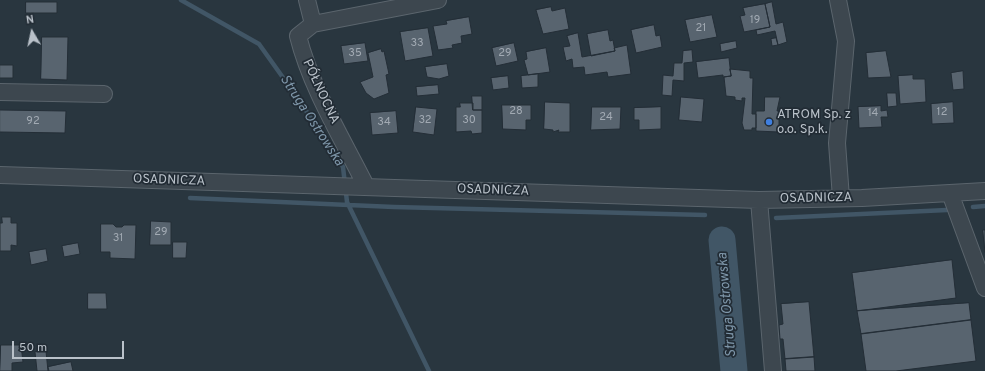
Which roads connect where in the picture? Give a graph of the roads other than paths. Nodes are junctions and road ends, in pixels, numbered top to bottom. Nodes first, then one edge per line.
1 (307, 0) edge
2 (438, 0) edge
3 (838, 0) edge
4 (313, 24) junction
5 (0, 92) edge
6 (104, 94) dead end
7 (0, 175) edge
8 (366, 186) junction
9 (985, 191) edge
10 (950, 193) junction
11 (841, 198) junction
12 (759, 200) junction
13 (985, 288) edge
14 (773, 371) edge

1 - 4 street
2 - 4 street, PÓŁNOCNA
3 - 11 street
4 - 8 street, PÓŁNOCNA
5 - 6 street
7 - 8 street, OSADNICZA
8 - 12 street, OSADNICZA
9 - 10 street, OSADNICZA
10 - 11 street, OSADNICZA
10 - 13 street
11 - 12 street, OSADNICZA
12 - 14 street

